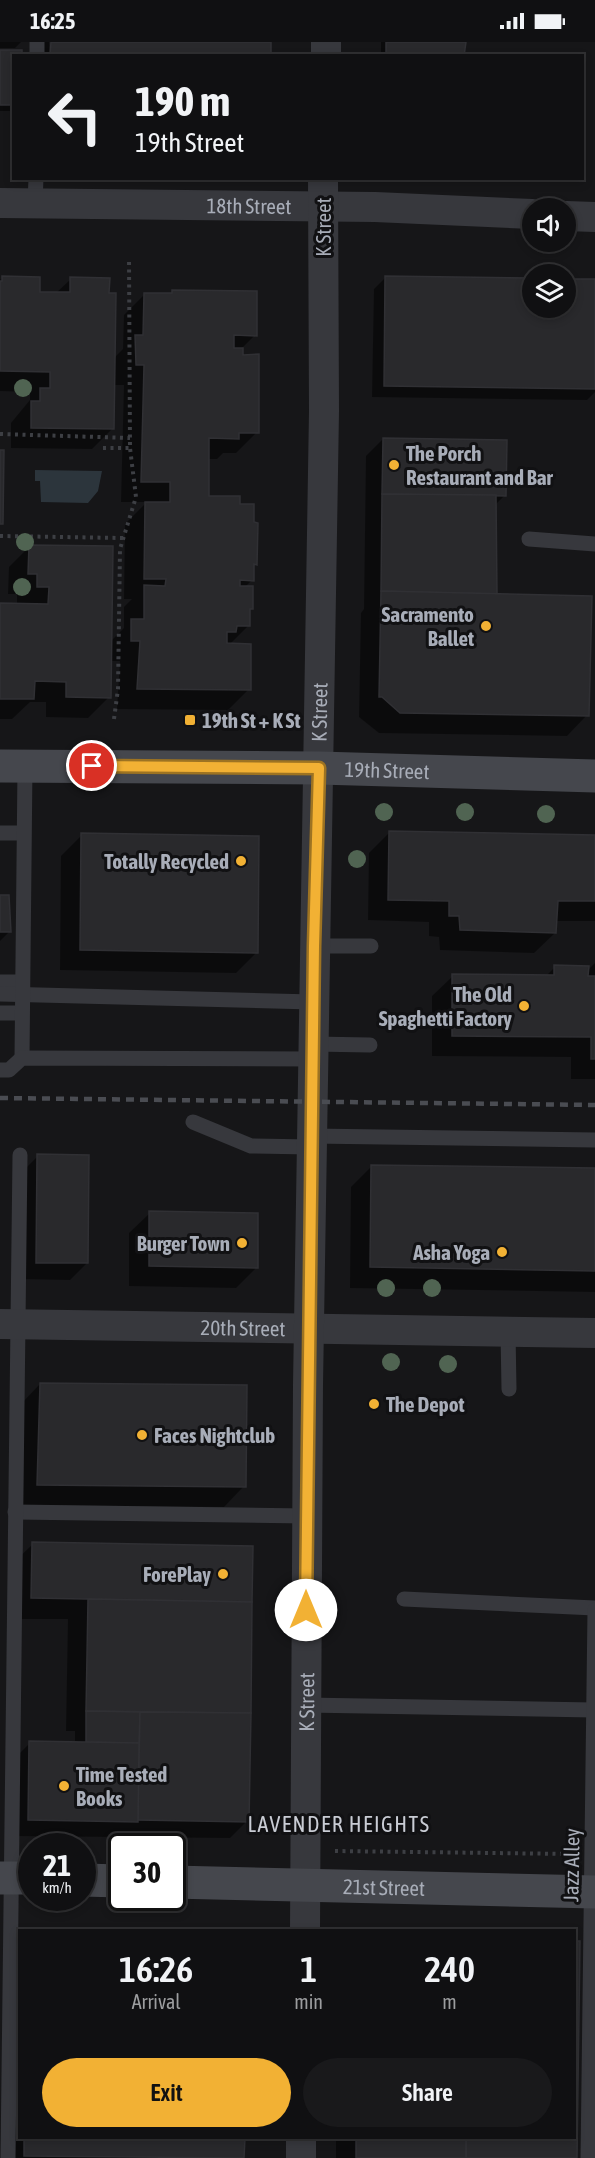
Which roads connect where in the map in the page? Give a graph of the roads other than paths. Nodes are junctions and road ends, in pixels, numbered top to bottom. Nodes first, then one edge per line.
1 (35, 191) edge
2 (323, 192) edge
3 (0, 203) edge
4 (522, 214) edge
5 (576, 216) edge
6 (595, 217) edge
7 (529, 539) dead end
8 (595, 544) edge
9 (12, 766) edge
10 (319, 768) junction
11 (595, 776) edge
12 (0, 833) edge
13 (23, 833) junction
14 (314, 946) junction
15 (371, 946) dead end
16 (0, 982) edge
17 (22, 989) junction
18 (0, 994) edge
19 (313, 1002) junction
20 (0, 1013) edge
21 (21, 1013) junction
22 (370, 1045) dead end
23 (313, 1052) junction
24 (22, 1058) junction
25 (0, 1070) edge
26 (193, 1122) dead end
27 (595, 1140) edge
28 (311, 1141) junction
29 (20, 1155) dead end
30 (9, 1324) edge
31 (309, 1329) junction
32 (508, 1332) junction
33 (595, 1333) edge
34 (509, 1389) dead end
35 (15, 1512) junction
36 (306, 1516) junction
37 (404, 1599) dead end
38 (595, 1609) edge
39 (595, 1621) edge
40 (306, 1705) junction
41 (594, 1710) edge
42 (6, 1777) edge
43 (14, 1878) edge
44 (186, 1882) edge
45 (306, 1885) junction
46 (593, 1892) edge
47 (305, 1929) edge
48 (302, 2139) edge
49 (8, 2158) edge
50 (301, 2158) edge
51 (588, 2158) edge

1 - 2 street, 18th Street
1 - 3 street, 18th Street
2 - 4 street, 18th Street
2 - 10 street, K Street
5 - 6 street
7 - 8 lane
9 - 10 main road, 19th Street
9 - 13 lane
10 - 11 main road, 19th Street
10 - 14 street, K Street
12 - 13 lane
13 - 17 lane
14 - 15 lane
14 - 19 street, K Street
16 - 17 lane
17 - 18 lane
17 - 19 lane
17 - 21 lane
19 - 23 street, K Street
20 - 21 lane
21 - 24 lane
22 - 23 lane
23 - 24 lane
23 - 28 street, K Street
24 - 25 lane
26 - 28 lane
27 - 28 lane
28 - 31 street, K Street
29 - 30 lane
30 - 31 street, 20th Street
30 - 35 lane
31 - 32 street, 20th Street
31 - 36 street, K Street
32 - 33 street, 20th Street
32 - 34 lane
35 - 36 lane
35 - 42 lane
36 - 40 street, K Street
37 - 38 lane
38 - 39 lane, Jazz Alley
39 - 41 lane, Jazz Alley
40 - 41 lane
40 - 45 street, K Street
41 - 46 lane, Jazz Alley
42 - 43 lane
43 - 49 lane
44 - 45 main road, 21st Street
45 - 46 main road, 21st Street
45 - 47 street, K Street
46 - 51 lane, Jazz Alley
48 - 50 street

